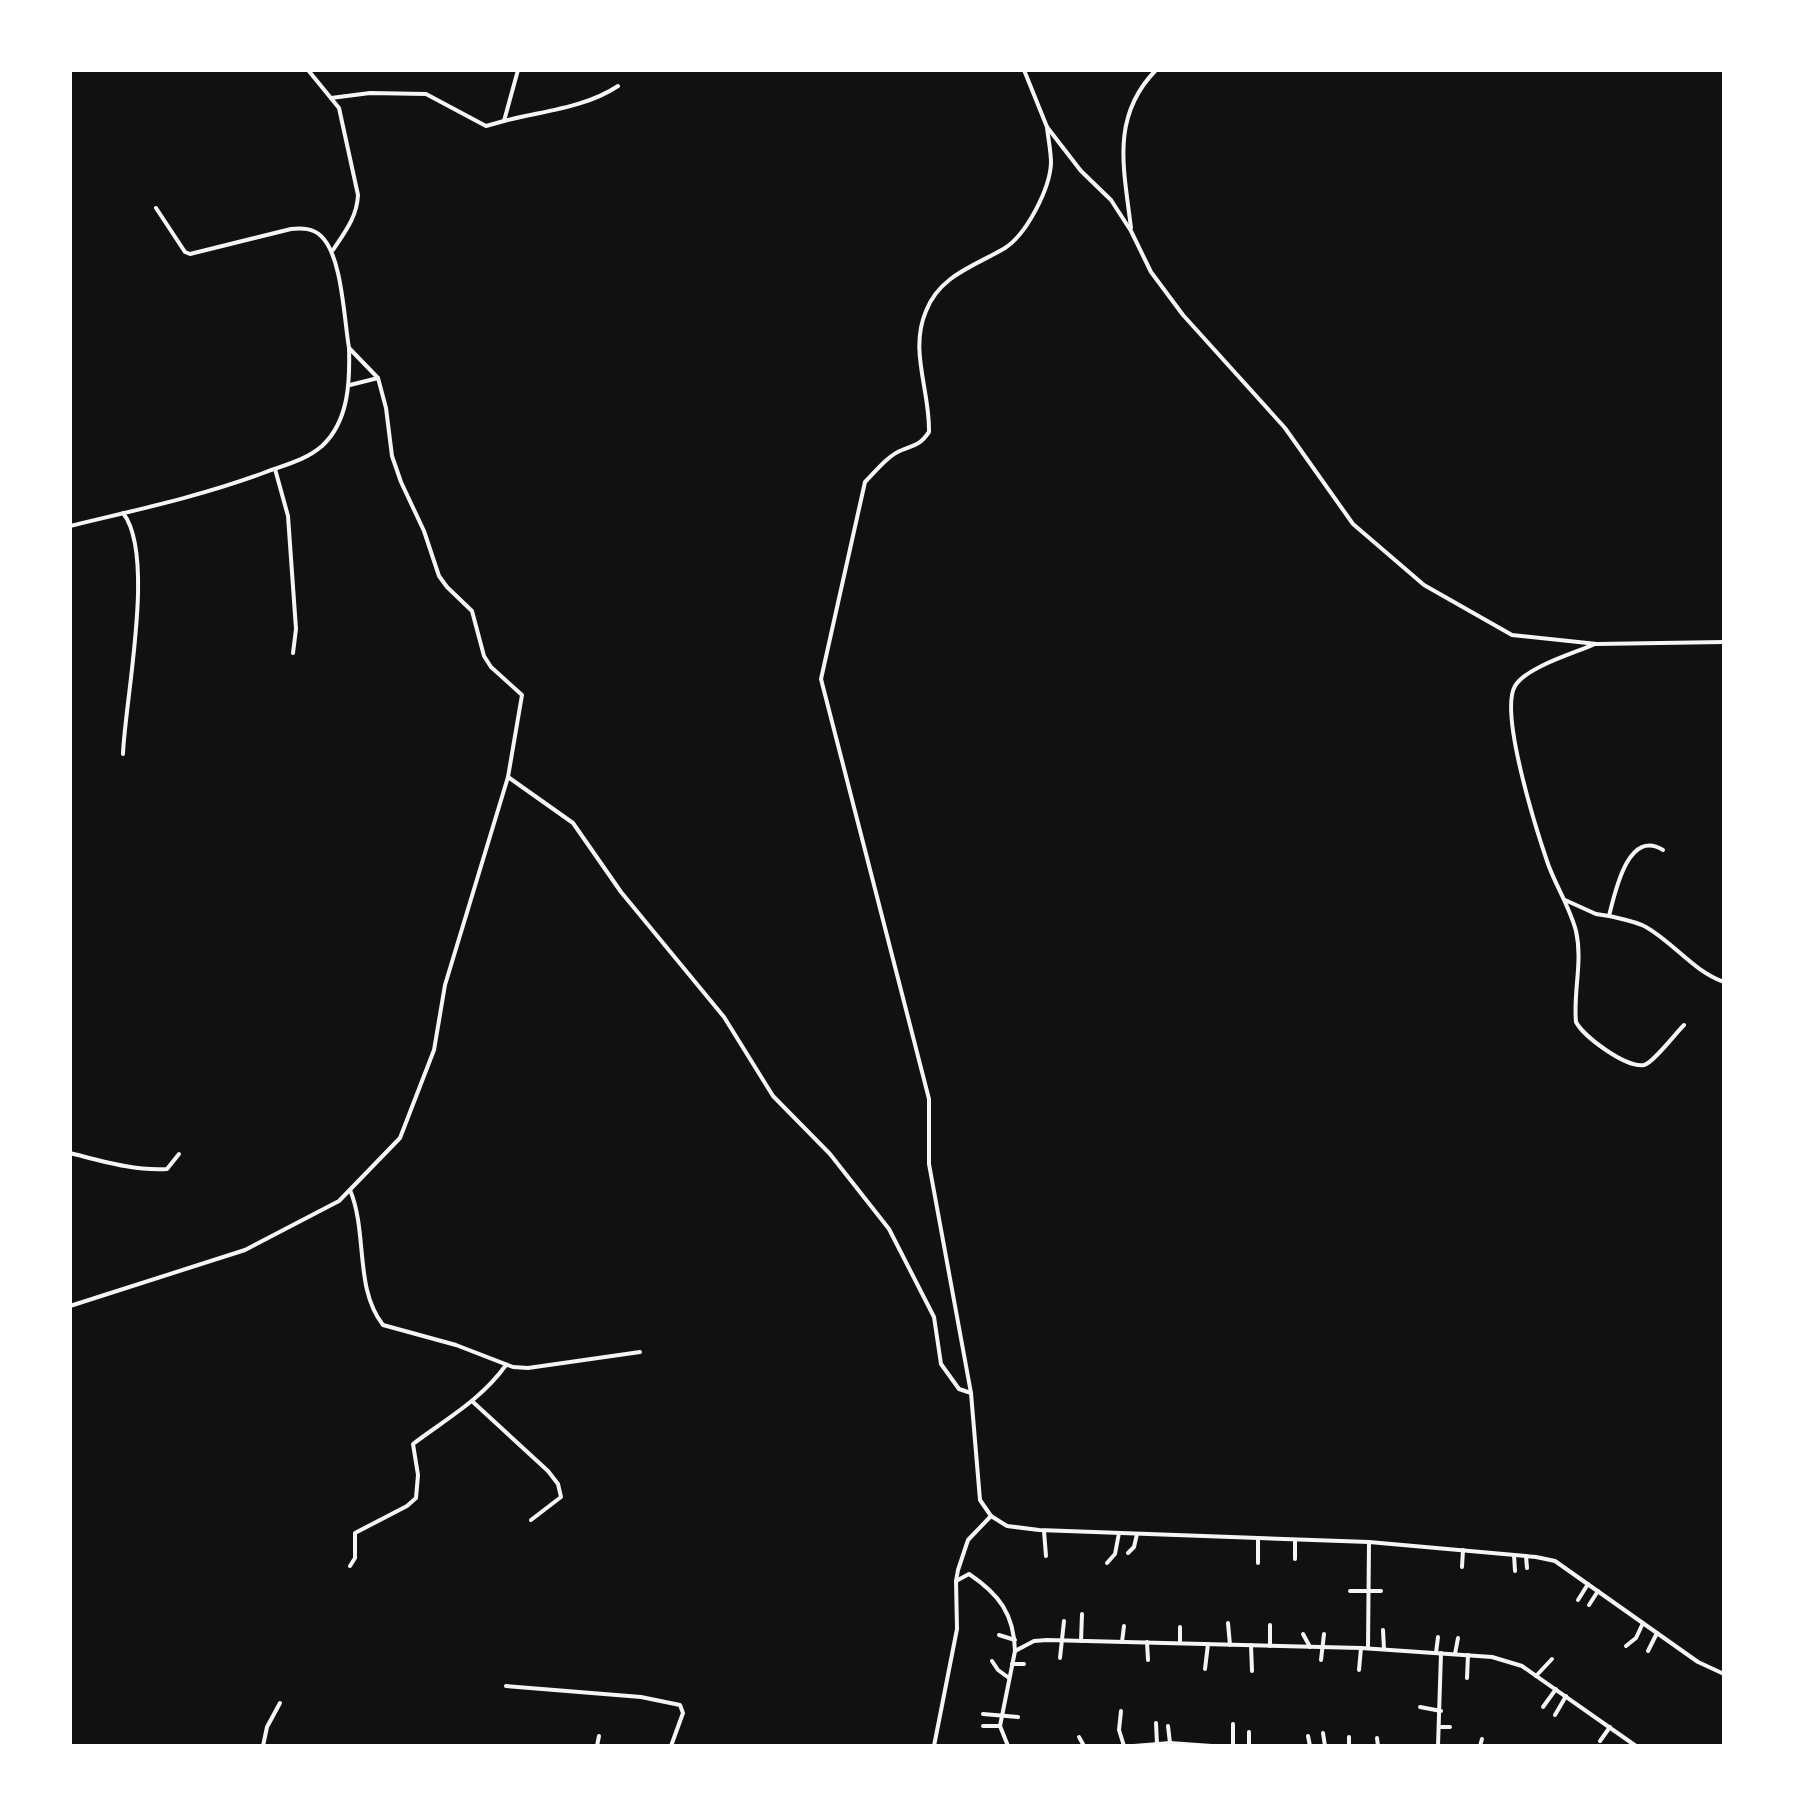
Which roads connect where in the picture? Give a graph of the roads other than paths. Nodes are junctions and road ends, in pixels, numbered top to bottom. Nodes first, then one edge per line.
1 (308, 70) edge
2 (518, 70) edge
3 (1024, 70) edge
4 (1156, 70) edge
5 (618, 86) dead end
6 (331, 98) junction
7 (504, 121) junction
8 (1047, 127) junction
9 (156, 208) dead end
10 (1131, 231) junction
11 (333, 250) junction
12 (349, 348) junction
13 (378, 378) junction
14 (350, 385) junction
15 (275, 469) junction
16 (123, 513) junction
17 (70, 526) edge
18 (1724, 642) edge
19 (1597, 644) junction
20 (293, 653) dead end
21 (123, 754) dead end
22 (508, 777) junction
23 (1663, 850) dead end
24 (1563, 899) junction
25 (1609, 916) junction
26 (1724, 982) edge
27 (1684, 1025) dead end
28 (70, 1153) edge
29 (179, 1154) dead end
30 (350, 1190) junction
31 (70, 1306) edge
32 (640, 1352) dead end
33 (506, 1365) junction
34 (971, 1393) junction
35 (472, 1401) junction
36 (991, 1516) junction
37 (531, 1520) dead end
38 (1044, 1531) junction
39 (1119, 1533) junction
40 (1137, 1534) junction
41 (1258, 1538) junction
42 (1295, 1540) junction
43 (1369, 1542) junction
44 (1463, 1550) junction
45 (1128, 1553) dead end
46 (1514, 1555) junction
47 (1046, 1556) dead end
48 (1526, 1556) junction
49 (1295, 1559) dead end
50 (1107, 1563) dead end
51 (1258, 1563) dead end
52 (350, 1566) dead end
53 (1462, 1567) dead end
54 (1527, 1568) dead end
55 (1515, 1571) dead end
56 (956, 1581) junction
57 (1588, 1584) junction
58 (1368, 1590) junction
59 (1350, 1591) dead end
60 (1381, 1591) dead end
61 (1598, 1591) junction
62 (1578, 1600) dead end
63 (1589, 1605) dead end
64 (1082, 1614) dead end
65 (1064, 1621) dead end
66 (1228, 1623) dead end
67 (1643, 1623) junction
68 (1270, 1625) dead end
69 (1124, 1626) dead end
70 (1180, 1627) dead end
71 (1383, 1630) dead end
72 (1657, 1633) junction
73 (1303, 1634) dead end
74 (1324, 1634) dead end
75 (999, 1635) dead end
76 (1438, 1637) dead end
77 (1458, 1638) dead end
78 (1015, 1640) junction
79 (1062, 1640) junction
80 (1081, 1641) junction
81 (1122, 1642) junction
82 (1147, 1642) junction
83 (1180, 1643) junction
84 (1208, 1644) junction
85 (1230, 1645) junction
86 (1251, 1645) junction
87 (1270, 1646) junction
88 (1626, 1646) dead end
89 (1310, 1647) junction
90 (1321, 1647) junction
91 (1361, 1648) junction
92 (1368, 1649) junction
93 (1384, 1649) junction
94 (1015, 1651) junction
95 (1648, 1651) dead end
96 (1438, 1653) junction
97 (1455, 1654) junction
98 (1468, 1655) junction
99 (1060, 1658) dead end
100 (1552, 1659) dead end
101 (1148, 1660) dead end
102 (1321, 1660) dead end
103 (992, 1661) dead end
104 (1012, 1664) junction
105 (1024, 1664) dead end
106 (1205, 1669) dead end
107 (1359, 1670) dead end
108 (1252, 1671) dead end
109 (1724, 1674) edge
110 (1536, 1676) junction
111 (1009, 1678) junction
112 (1467, 1678) dead end
113 (506, 1686) dead end
114 (1556, 1689) junction
115 (1566, 1696) junction
116 (280, 1703) dead end
117 (1420, 1707) dead end
118 (1543, 1707) dead end
119 (1121, 1711) dead end
120 (1441, 1711) junction
121 (983, 1714) dead end
122 (1002, 1714) junction
123 (1555, 1715) dead end
124 (1018, 1717) dead end
125 (1156, 1723) dead end
126 (1233, 1724) dead end
127 (983, 1726) dead end
128 (1000, 1726) junction
129 (1168, 1726) dead end
130 (1440, 1727) junction
131 (1450, 1727) dead end
132 (1610, 1727) junction
133 (1249, 1732) dead end
134 (1323, 1733) dead end
135 (599, 1736) dead end
136 (1308, 1736) dead end
137 (1079, 1737) dead end
138 (1349, 1737) dead end
139 (1377, 1738) dead end
140 (1482, 1739) dead end
141 (1600, 1741) dead end
142 (1170, 1743) junction
143 (1156, 1745) edge
144 (263, 1746) edge
145 (597, 1746) edge
146 (671, 1746) edge
147 (934, 1746) edge
148 (1008, 1746) edge
149 (1084, 1746) edge
150 (1124, 1746) edge
151 (1134, 1746) edge
152 (1212, 1746) edge
153 (1233, 1746) edge
154 (1249, 1746) edge
155 (1310, 1746) edge
156 (1325, 1746) edge
157 (1349, 1746) edge
158 (1378, 1746) edge
159 (1438, 1746) edge
160 (1480, 1746) edge
161 (1636, 1746) edge

1 - 6 street
2 - 7 street
3 - 8 street
4 - 10 street
5 - 7 street
6 - 7 street
6 - 11 street
8 - 10 street
8 - 34 street
9 - 11 street
10 - 19 street
11 - 12 street
12 - 13 street
12 - 14 street
13 - 14 street
13 - 22 street
14 - 15 street
15 - 16 street
15 - 20 street
16 - 17 street
16 - 21 street
18 - 19 street
19 - 24 street
22 - 30 street
22 - 34 street
23 - 25 street
24 - 25 street
24 - 27 street
25 - 26 street
28 - 29 street
30 - 31 street
30 - 33 street
32 - 33 street
33 - 35 street
34 - 36 street
35 - 37 street
35 - 52 street
36 - 38 street
36 - 56 street
38 - 39 street
38 - 47 street
39 - 40 street
39 - 50 street
40 - 41 street
40 - 45 street
41 - 42 street
41 - 51 street
42 - 43 street
42 - 49 street
43 - 44 street
43 - 58 street
44 - 46 street
44 - 53 street
46 - 48 street
46 - 55 street
48 - 54 street
48 - 57 street
56 - 78 street
56 - 147 street
57 - 61 street
57 - 62 street
58 - 59 street
58 - 60 street
58 - 92 street
61 - 63 street
61 - 67 street
64 - 80 street
65 - 79 street
66 - 85 street
67 - 72 street
67 - 88 street
68 - 87 street
69 - 81 street
70 - 83 street
71 - 93 street
72 - 95 street
72 - 109 street
73 - 89 street
74 - 90 street
75 - 78 street
76 - 96 street
77 - 97 street
78 - 94 street
79 - 80 street
79 - 94 street
79 - 99 street
80 - 81 street
81 - 82 street
82 - 83 street
82 - 101 street
83 - 84 street
84 - 85 street
84 - 106 street
85 - 86 street
86 - 87 street
86 - 108 street
87 - 89 street
89 - 90 street
90 - 91 street
90 - 102 street
91 - 92 street
91 - 107 street
92 - 93 street
93 - 96 street
94 - 104 street
96 - 97 street
96 - 120 street
97 - 98 street
98 - 110 street
98 - 112 street
100 - 110 street
103 - 111 street
104 - 105 street
104 - 111 street
110 - 114 street
111 - 122 street
113 - 146 street
114 - 115 street
114 - 118 street
115 - 123 street
115 - 132 street
116 - 144 street
117 - 120 street
119 - 150 street
120 - 130 street
121 - 122 street
122 - 124 street
122 - 128 street
125 - 143 street
126 - 153 street
127 - 128 street
128 - 148 street
129 - 142 street
130 - 131 street
130 - 159 street
132 - 141 street
132 - 161 street
133 - 154 street
134 - 156 street
135 - 145 street
136 - 155 street
137 - 149 street
138 - 157 street
139 - 158 street
140 - 160 street
142 - 143 street
142 - 152 street
143 - 151 street

